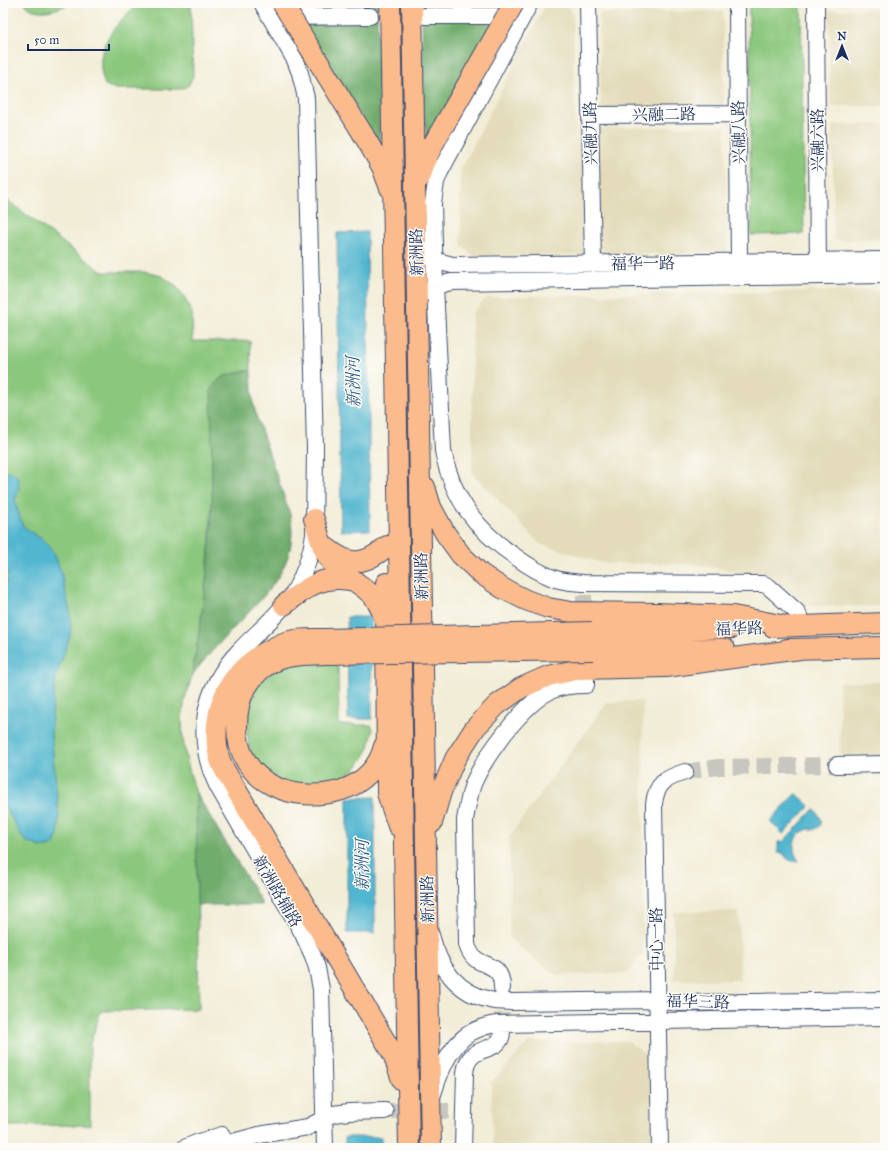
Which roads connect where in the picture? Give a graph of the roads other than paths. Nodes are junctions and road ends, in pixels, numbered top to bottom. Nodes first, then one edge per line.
1 (390, 3) edge
2 (588, 3) edge
3 (737, 3) edge
4 (816, 3) edge
5 (522, 7) edge
6 (271, 8) edge
7 (419, 10) edge
8 (370, 16) dead end
9 (738, 114) junction
10 (590, 115) junction
11 (415, 201) junction
12 (394, 202) junction
13 (416, 234) junction
14 (434, 260) junction
15 (818, 260) junction
16 (885, 260) edge
17 (739, 262) junction
18 (593, 264) junction
19 (885, 276) edge
20 (818, 277) junction
21 (435, 286) junction
22 (417, 310) junction
23 (420, 460) junction
24 (398, 480) junction
25 (314, 519) junction
26 (322, 543) junction
27 (387, 546) junction
28 (355, 582) junction
29 (284, 605) junction
30 (386, 623) junction
31 (885, 623) edge
32 (792, 626) junction
33 (592, 641) junction
34 (325, 647) junction
35 (885, 647) edge
36 (800, 649) junction
37 (586, 675) dead end
38 (386, 734) junction
39 (885, 764) edge
40 (837, 765) tunnel mouth
41 (685, 772) tunnel mouth
42 (426, 842) junction
43 (404, 843) junction
44 (427, 920) junction
45 (502, 988) tunnel mouth
46 (657, 1000) junction
47 (885, 1000) edge
48 (885, 1017) edge
49 (658, 1020) junction
50 (508, 1027) junction
51 (430, 1101) junction
52 (408, 1106) junction
53 (384, 1111) tunnel mouth
54 (324, 1118) junction
55 (184, 1148) edge
56 (210, 1148) edge
57 (325, 1148) edge
58 (409, 1148) edge
59 (431, 1148) edge
60 (463, 1148) edge
61 (660, 1148) edge

1 - 12 main road, 新洲路
2 - 10 street, 兴融九路
3 - 9 street, 兴融八路
4 - 15 street, 兴融六路
5 - 7 street
5 - 11 main road, bridge
5 - 14 street
6 - 8 street
6 - 12 main road, bridge
6 - 25 street, 新洲路辅路
7 - 11 main road, 新洲路
9 - 10 street, 兴融二路
9 - 17 street, 兴融八路
10 - 18 street, 兴融九路
11 - 13 main road, 新洲路
12 - 24 main road, 新洲路
13 - 14 street
13 - 22 main road, 新洲路
14 - 18 street, 福华一路
14 - 21 street
15 - 16 street, 福华一路
15 - 17 street, 福华一路
15 - 20 street, 兴融六路
17 - 18 street, 福华一路
19 - 20 street, 福华一路
20 - 21 street, 福华一路
21 - 22 street
21 - 32 street
22 - 23 main road, 新洲路
23 - 32 main road
23 - 42 main road, 新洲路
24 - 27 main road
24 - 43 main road, 新洲路
25 - 26 main road
25 - 29 street, 新洲路辅路
26 - 27 main road
26 - 28 main road
27 - 30 main road
28 - 29 main road
28 - 30 main road
29 - 54 street, 新洲路辅路
30 - 38 main road
31 - 32 main road, 福华路
32 - 33 main road, 福华路
33 - 34 main road, bridge
33 - 36 main road, 福华路
34 - 38 main road
34 - 52 main road
35 - 36 main road, 福华路
36 - 42 main road
37 - 45 street
38 - 43 main road
39 - 40 street
41 - 46 street, 中心一路
42 - 44 main road, 新洲路
43 - 52 main road, 新洲路
44 - 46 street, 福华三路
44 - 51 main road, 新洲路
46 - 47 street, 福华三路
46 - 49 street, 中心一路
48 - 49 street, 福华三路
49 - 50 street, 福华三路
49 - 61 street, 中心一路
50 - 51 street, 福华三路
50 - 60 street
51 - 59 main road, 新洲路
52 - 58 main road, 新洲路
53 - 54 street
54 - 55 street
54 - 56 street
54 - 57 street, 新洲路辅路

